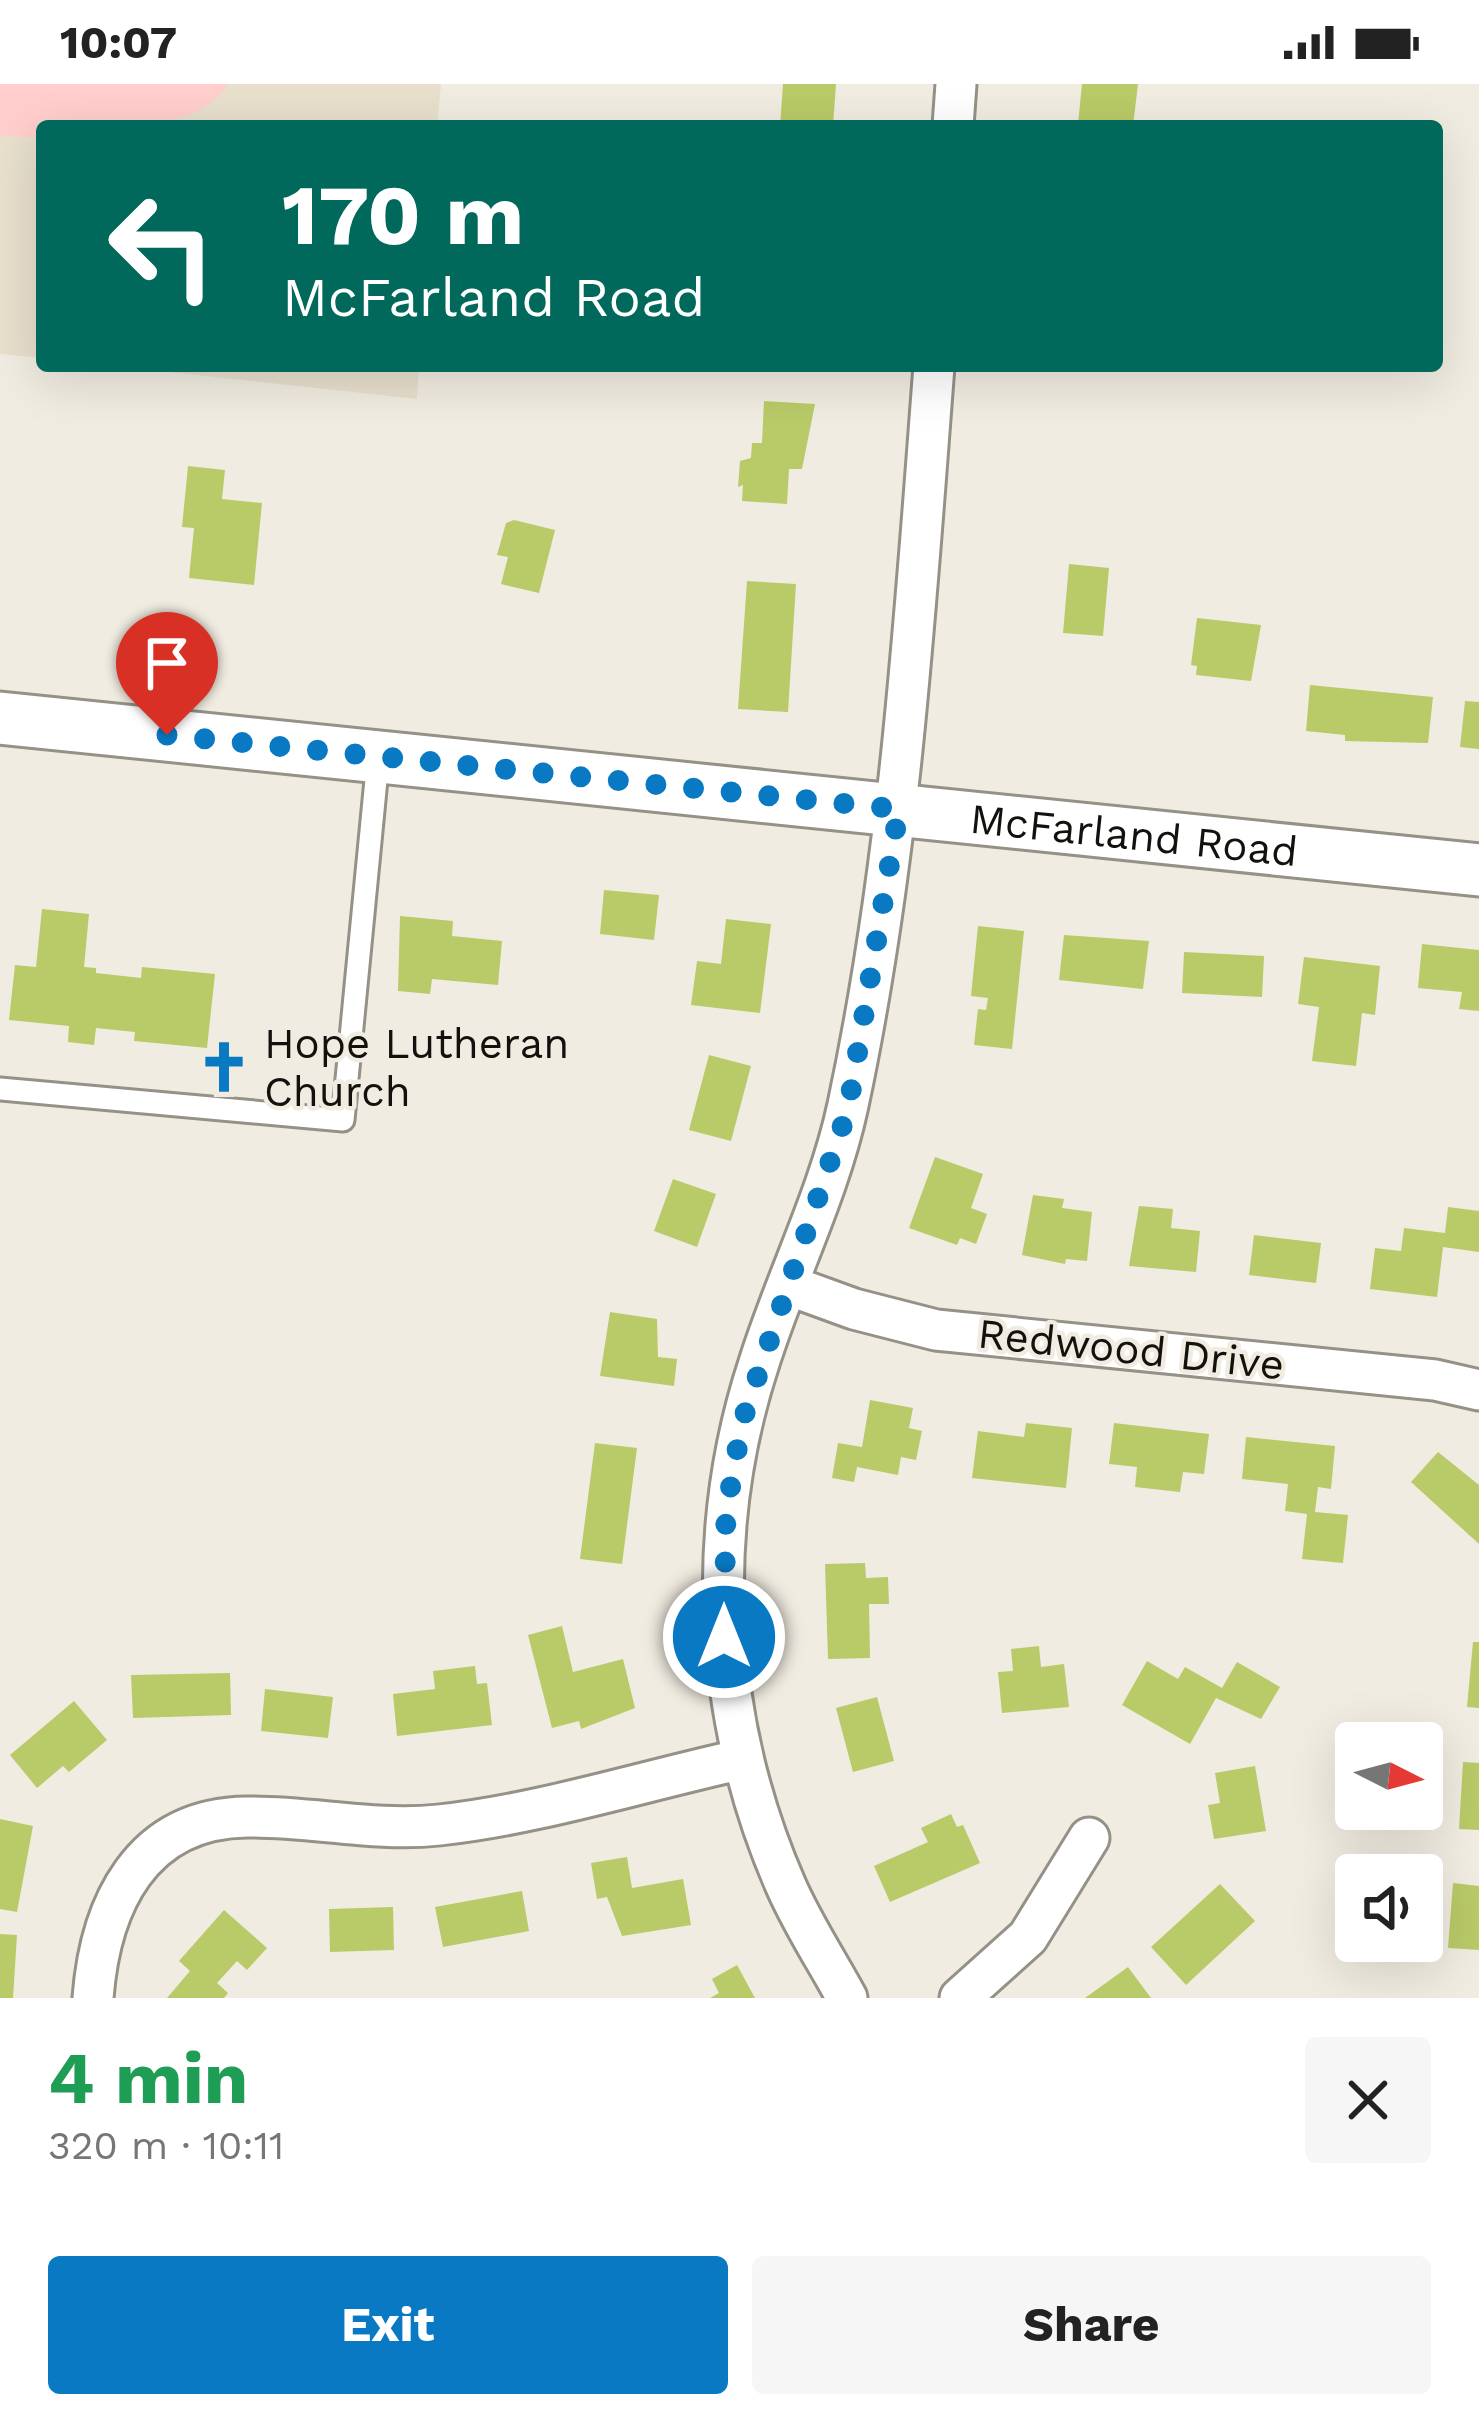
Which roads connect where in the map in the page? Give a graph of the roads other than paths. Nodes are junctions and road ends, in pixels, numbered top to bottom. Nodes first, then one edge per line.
1 (956, 84) edge
2 (953, 120) edge
3 (934, 372) edge
4 (0, 718) edge
5 (378, 757) junction
6 (899, 809) junction
7 (1479, 869) edge
8 (0, 1089) edge
9 (788, 1285) junction
10 (1479, 1390) edge
11 (743, 1759) junction
12 (1089, 1838) dead end
13 (93, 1998) edge
14 (847, 1998) edge
15 (960, 1998) edge

1 - 2 street
3 - 6 street
4 - 5 street, McFarland Road
5 - 6 street, McFarland Road
5 - 8 lane
6 - 7 street, McFarland Road
6 - 9 street
9 - 10 street, Redwood Drive
9 - 11 street
11 - 13 street
11 - 14 street
12 - 15 street

